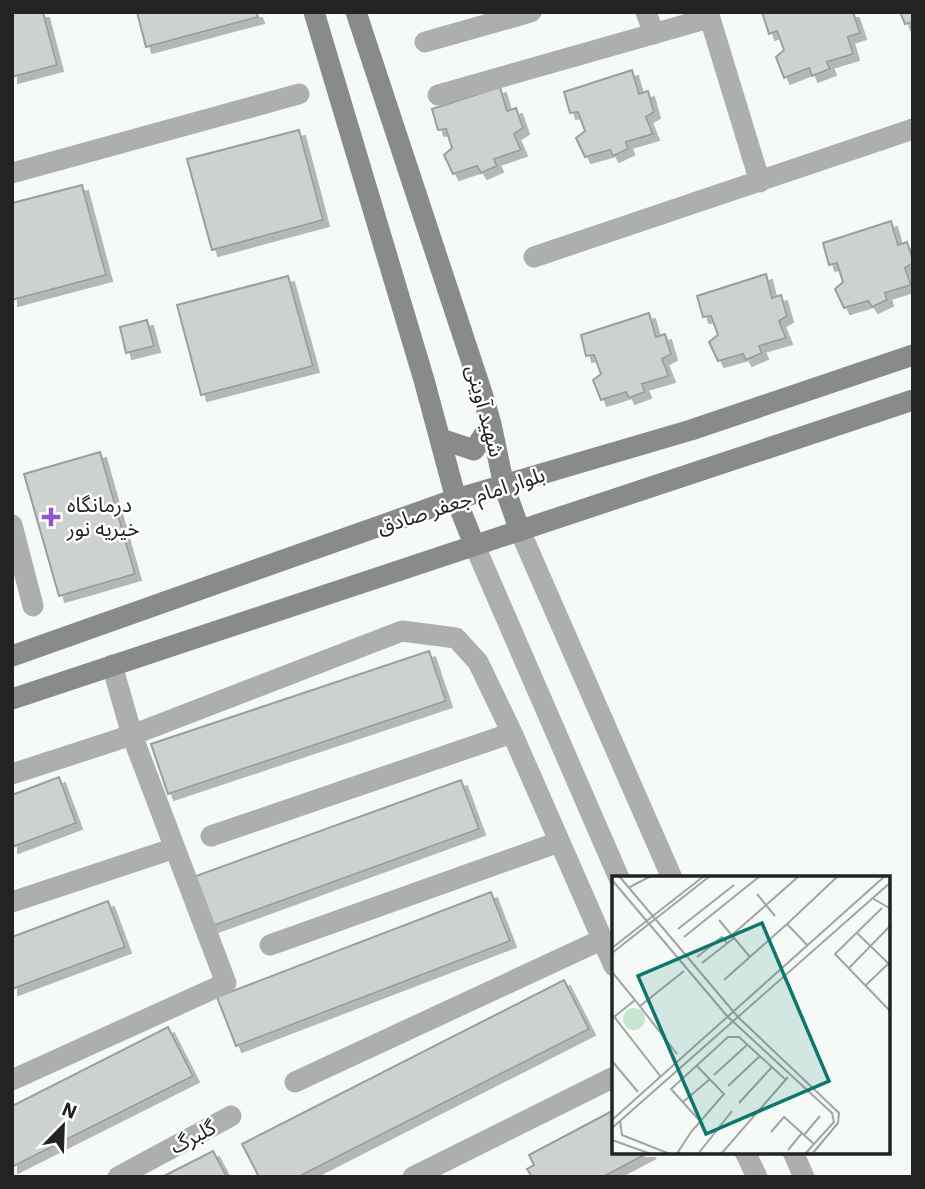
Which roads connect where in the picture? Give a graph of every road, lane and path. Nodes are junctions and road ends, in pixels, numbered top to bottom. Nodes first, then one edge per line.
1 (314, 12) edge
2 (356, 12) edge
3 (531, 12) edge
4 (646, 12) edge
5 (709, 15) edge
6 (654, 34) junction
7 (425, 42) dead end
8 (299, 94) dead end
9 (438, 95) dead end
10 (913, 129) edge
11 (12, 173) edge
12 (760, 182) junction
13 (534, 257) dead end
14 (913, 355) edge
15 (913, 400) edge
16 (491, 424) junction
17 (440, 439) junction
18 (504, 486) junction
19 (456, 499) junction
20 (12, 525) edge
21 (520, 531) junction
22 (474, 544) junction
23 (33, 606) dead end
24 (12, 656) edge
25 (112, 665) junction
26 (12, 699) edge
27 (512, 733) junction
28 (132, 735) junction
29 (12, 774) edge
30 (211, 836) dead end
31 (559, 842) junction
32 (175, 848) junction
33 (619, 876) edge
34 (672, 876) edge
35 (12, 902) edge
36 (601, 940) junction
37 (270, 945) dead end
38 (612, 962) edge
39 (612, 1078) edge
40 (12, 1080) edge
41 (295, 1082) dead end
42 (230, 1116) dead end
43 (746, 1154) edge
44 (794, 1154) edge
45 (118, 1177) edge
46 (413, 1177) edge
47 (757, 1177) edge
48 (804, 1177) edge

1 - 17 street
2 - 16 street, شهید آوینی
3 - 7 street
4 - 6 street
5 - 6 street
5 - 12 street
6 - 9 street
8 - 11 street
10 - 12 street
12 - 13 street
14 - 18 street, بلوار امام جعفر صادق
15 - 21 street
16 - 17 street
16 - 18 street, شهید آوینی
17 - 19 street
18 - 19 street, بلوار امام جعفر صادق
18 - 21 street, شهید آوینی
19 - 22 street
19 - 24 street, بلوار امام جعفر صادق
20 - 23 street
21 - 22 street
21 - 34 street, شهید آوینی
22 - 25 street
22 - 33 street
25 - 26 street
25 - 28 street
27 - 28 street
27 - 30 street
27 - 31 street
28 - 29 street
28 - 32 street
31 - 36 street
31 - 37 street
32 - 35 street
32 - 40 street
36 - 38 street
36 - 41 street
39 - 46 street
42 - 45 street, گلبرگ
43 - 47 street
44 - 48 street

